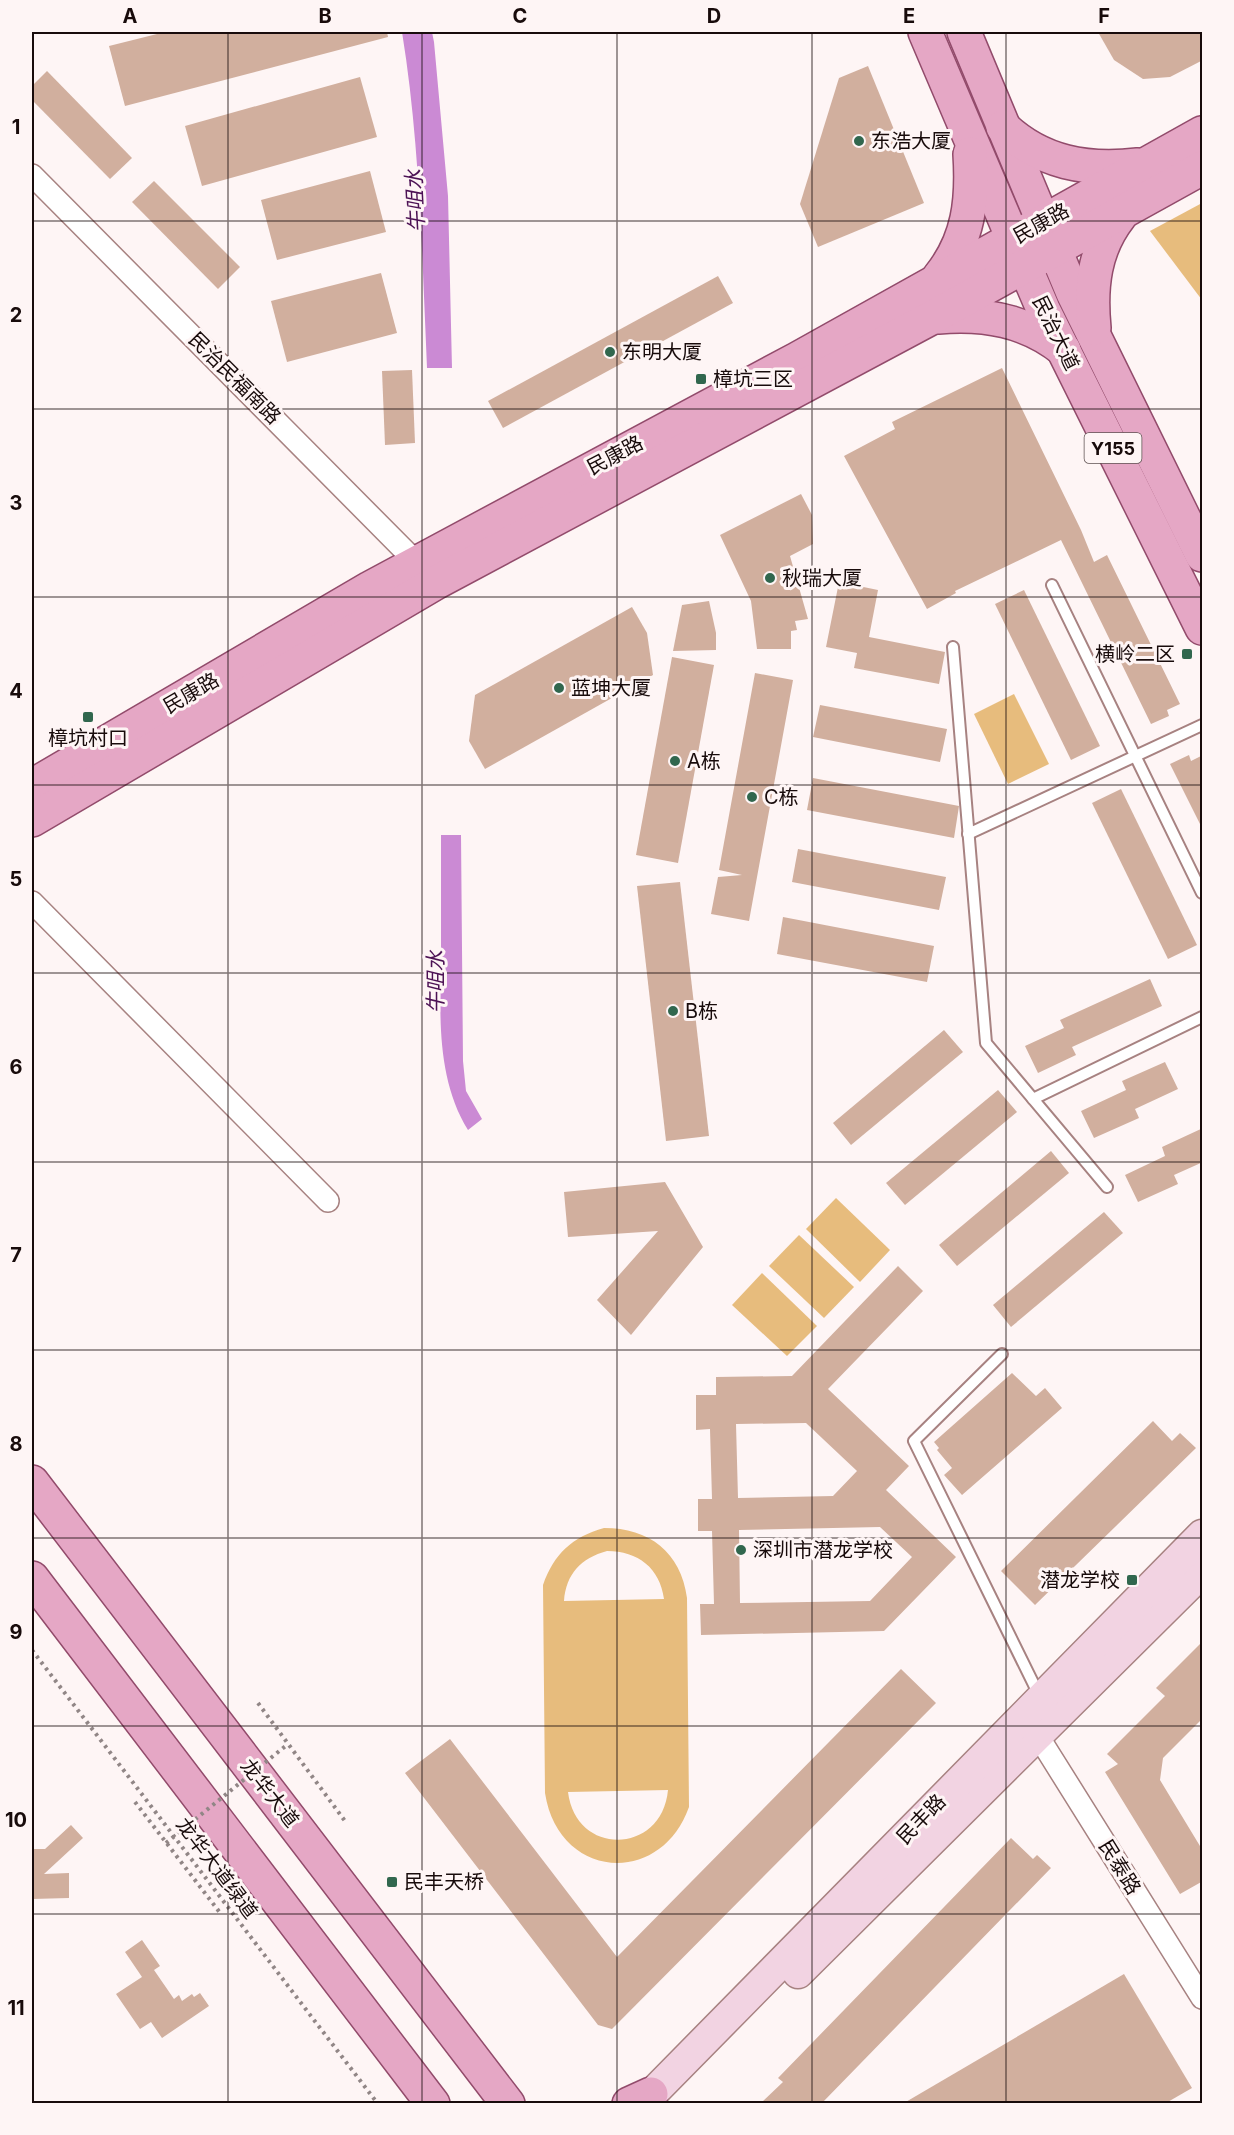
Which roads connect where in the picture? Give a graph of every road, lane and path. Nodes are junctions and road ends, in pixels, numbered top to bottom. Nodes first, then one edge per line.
1 (925, 32) edge
2 (964, 32) edge
3 (964, 125) junction
4 (1003, 127) junction
5 (1203, 133) edge
6 (1146, 164) junction
7 (1203, 168) edge
8 (32, 175) edge
9 (1123, 212) junction
10 (1048, 237) junction
11 (1018, 253) junction
12 (936, 281) junction
13 (933, 317) junction
14 (1096, 342) junction
15 (1065, 352) junction
16 (1203, 555) edge
17 (427, 572) junction
18 (1052, 585) dead end
19 (1203, 628) edge
20 (953, 646) dead end
21 (1203, 725) edge
22 (1136, 756) junction
23 (32, 786) edge
24 (32, 820) edge
25 (968, 834) junction
26 (1203, 893) edge
27 (32, 902) edge
28 (1203, 1017) edge
29 (1033, 1099) junction
30 (1107, 1187) dead end
31 (328, 1201) dead end
32 (1002, 1354) dead end
33 (32, 1482) edge
34 (1203, 1535) edge
35 (1203, 1572) edge
36 (32, 1578) edge
37 (32, 1650) edge
38 (1040, 1697) junction
39 (258, 1703) dead end
40 (1038, 1736) junction
41 (288, 1744) junction
42 (135, 1802) dead end
43 (345, 1821) dead end
44 (166, 1842) junction
45 (221, 1914) dead end
46 (1203, 1998) edge
47 (500, 2093) edge
48 (647, 2101) edge
49 (378, 2103) edge
50 (433, 2103) edge
51 (522, 2103) edge

1 - 3 main road, 民治大道 / Y155
2 - 4 main road, 民治大道 / Y155
3 - 11 main road, 民治大道 / Y155
3 - 12 main road
4 - 6 main road
4 - 10 main road, 民治大道 / Y155
5 - 6 main road, 民康路
6 - 10 main road, 民康路
7 - 9 main road, 民康路
8 - 17 street, 民治民福南路
9 - 10 main road, 民康路
9 - 14 main road
10 - 11 main road, 民康路
10 - 14 main road, 民治大道 / Y155
11 - 12 main road, 民康路
11 - 13 main road, 民康路
11 - 15 main road, 民治大道 / Y155
12 - 17 main road, 民康路
13 - 15 main road
13 - 17 main road, 民康路
14 - 16 main road, 民治大道 / Y155
15 - 19 main road, 民治大道 / Y155
17 - 23 main road, 民康路
17 - 24 main road, 民康路
18 - 22 lane
20 - 25 lane
21 - 22 lane
22 - 25 lane
22 - 26 lane
25 - 29 lane
27 - 31 street
28 - 29 lane
29 - 30 lane
32 - 38 lane
33 - 47 main road, 龙华大道
34 - 38 main road, 民丰路
35 - 40 main road, 民丰路
36 - 50 main road
37 - 49 path, 龙华大道绿道
38 - 48 main road, 民丰路
39 - 41 path
40 - 46 street, 民泰路
40 - 48 main road, 民丰路
41 - 43 path
41 - 44 path, bridge
42 - 44 path
44 - 45 path
47 - 51 main road, 龙华大道

